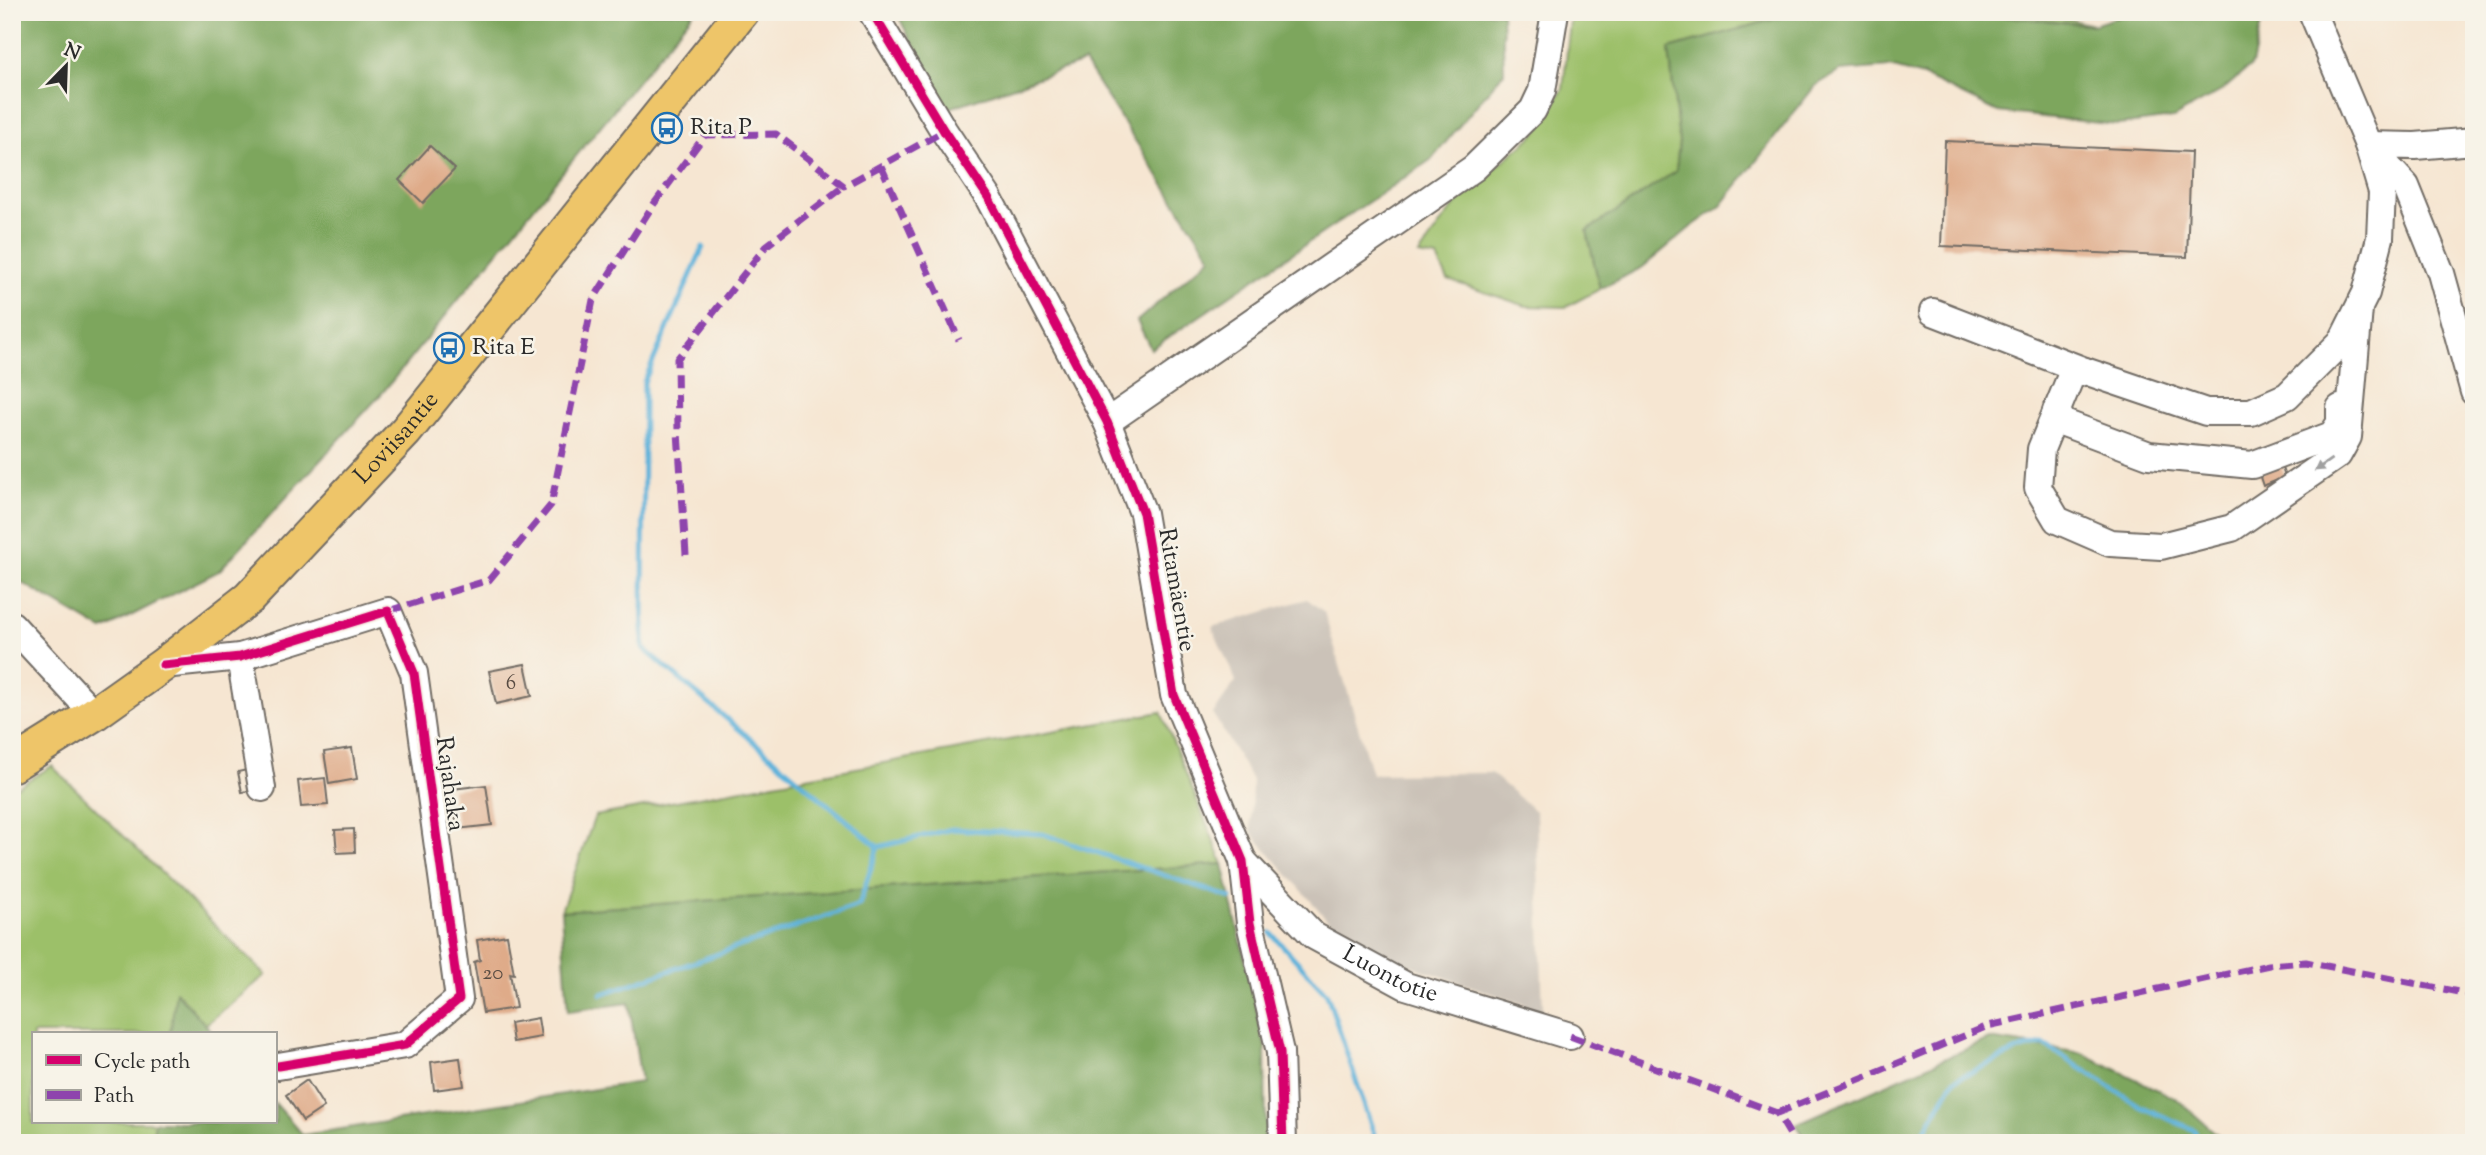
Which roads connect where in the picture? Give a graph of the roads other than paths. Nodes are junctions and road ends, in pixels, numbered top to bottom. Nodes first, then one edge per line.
1 (742, 12) edge
2 (872, 12) edge
3 (1555, 12) edge
4 (2312, 12) edge
5 (2474, 141) edge
6 (2368, 145) junction
7 (2359, 309) junction
8 (1933, 312) dead end
9 (2342, 341) junction
10 (2078, 373) junction
11 (2474, 392) edge
12 (2056, 411) junction
13 (1107, 422) junction
14 (12, 625) edge
15 (240, 657) junction
16 (163, 665) junction
17 (94, 713) junction
18 (12, 765) edge
19 (262, 788) dead end
20 (1243, 861) junction
21 (1570, 1036) dead end
22 (278, 1066) dead end
23 (1283, 1143) edge

1 - 16 main road, Loviisantie
2 - 13 street, Ritamäentie
3 - 13 street
4 - 6 street
5 - 6 street
6 - 7 street
6 - 11 street
7 - 9 street
7 -> 12 street
8 - 10 street
9 - 10 street
9 - 12 street
10 - 12 street
13 - 20 street, Ritamäentie
14 - 17 street
15 - 16 street, Rajahaka
15 - 19 street
15 - 22 street, Rajahaka
16 - 17 main road, Loviisantie
17 - 18 main road, Loviisantie
20 - 21 street, Luontotie
20 - 23 street, Ritamäentie

